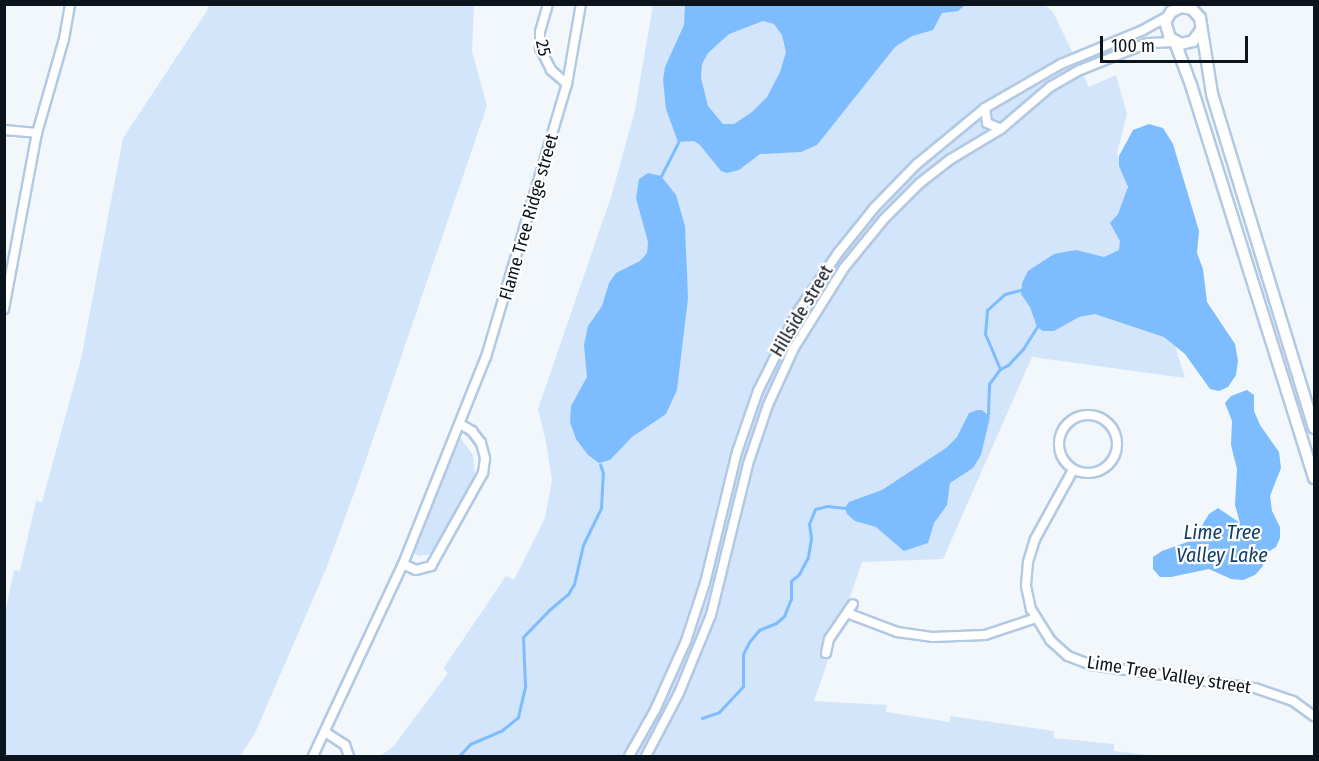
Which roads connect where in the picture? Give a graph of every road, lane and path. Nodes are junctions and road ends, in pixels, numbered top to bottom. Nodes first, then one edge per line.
1 (69, 4) edge
2 (548, 4) edge
3 (581, 4) edge
4 (1166, 4) edge
5 (1191, 7) edge
6 (1167, 16) junction
7 (1201, 30) junction
8 (1175, 42) junction
9 (567, 84) junction
10 (986, 108) junction
11 (1001, 129) junction
12 (4, 130) edge
13 (37, 133) junction
14 (4, 309) edge
15 (460, 424) junction
16 (1314, 428) edge
17 (1073, 470) junction
18 (1314, 478) edge
19 (403, 564) junction
20 (853, 604) dead end
21 (847, 613) junction
22 (1036, 618) junction
23 (826, 653) dead end
24 (1314, 716) edge
25 (325, 732) junction
26 (313, 756) edge
27 (349, 756) edge
28 (629, 756) edge
29 (646, 756) edge

1 - 13 street
2 - 9 street, 25
3 - 9 street, Flame Tree Ridge street
4 - 6 street
5 - 6 street
5 - 7 street
6 - 8 street
6 - 10 street, Hillside street
7 - 8 street
7 - 16 street
8 - 11 street, Hillside street
8 - 18 street
9 - 15 street, Flame Tree Ridge street
10 - 11 street
10 - 28 street, Hillside street
11 - 29 street, Hillside street
12 - 13 street
13 - 14 street
15 - 19 street, Flame Tree Ridge street
15 - 19 street
17 - 17 street
17 - 22 street, Lime Tree Valley street
19 - 25 street, Flame Tree Ridge street
20 - 21 street
21 - 22 street
21 - 23 street
22 - 24 street, Lime Tree Valley street
25 - 26 street, Flame Tree Ridge street
25 - 27 street

